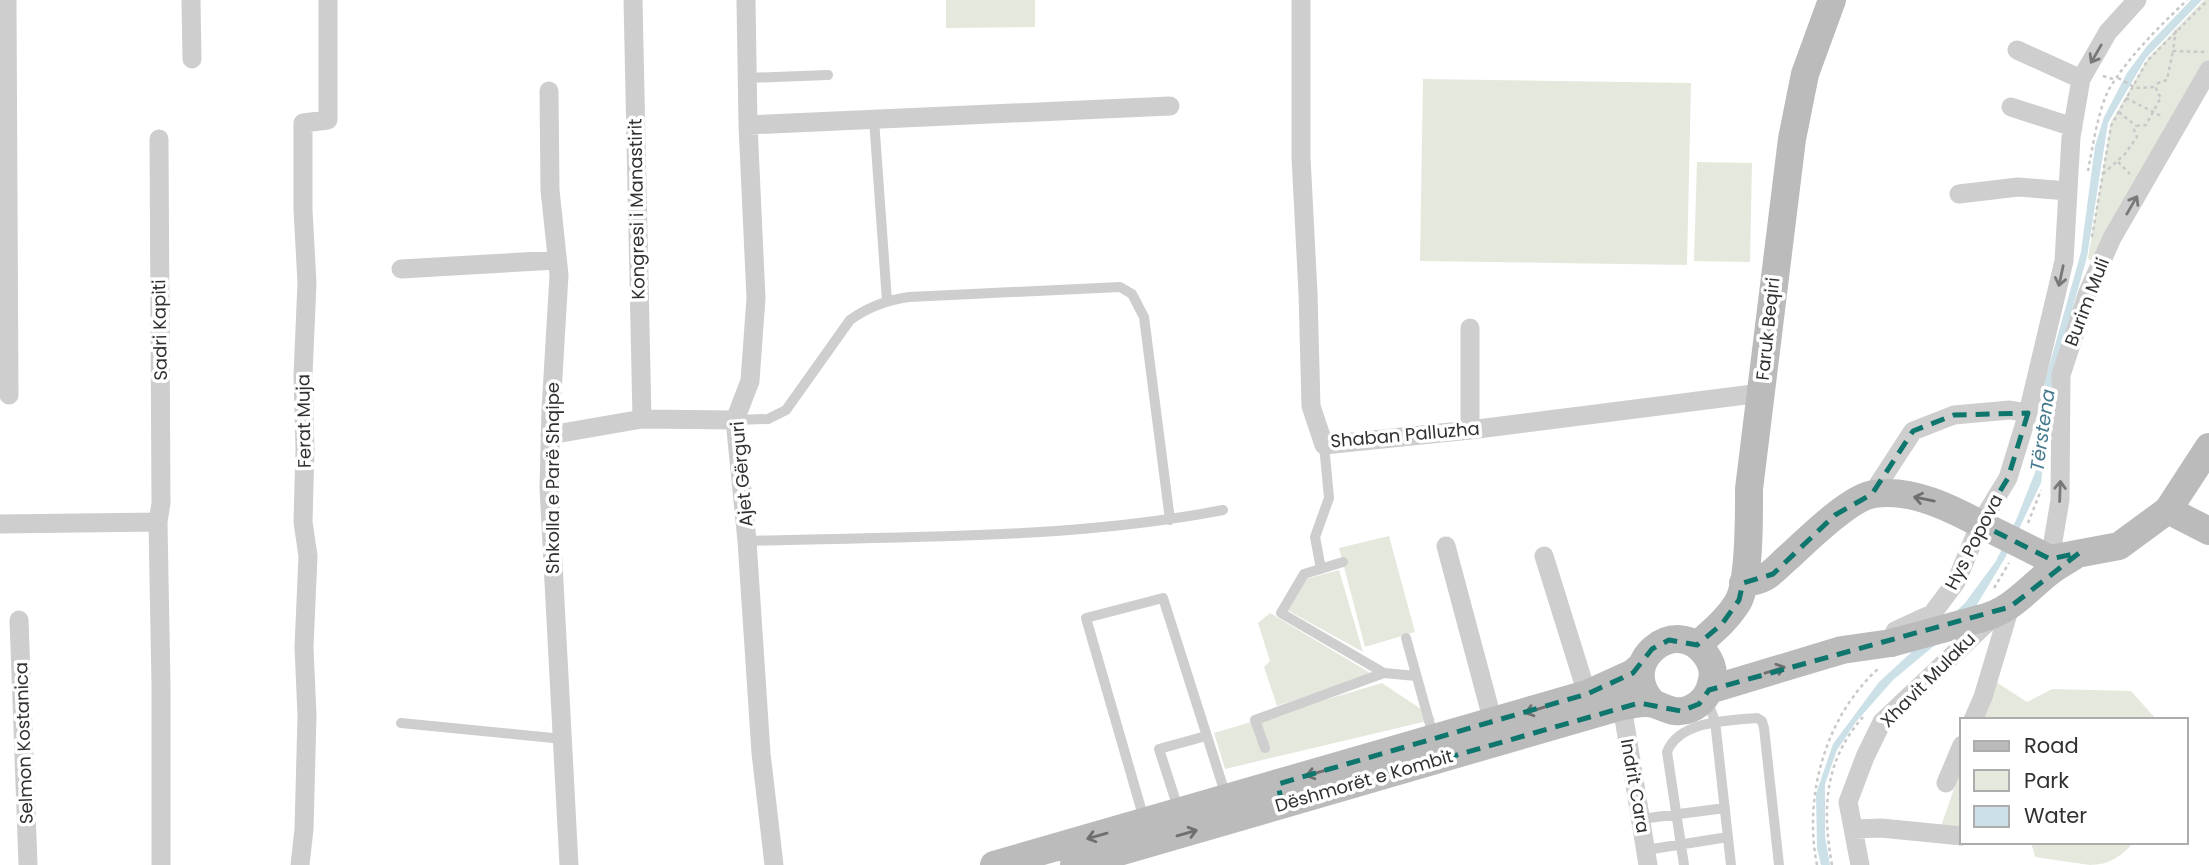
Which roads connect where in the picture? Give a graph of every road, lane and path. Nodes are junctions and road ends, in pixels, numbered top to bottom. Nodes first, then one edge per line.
1 (7, 0) edge
2 (191, 0) edge
3 (328, 0) edge
4 (633, 0) edge
5 (746, 0) edge
6 (1301, 0) edge
7 (1832, 0) edge
8 (2137, 0) edge
9 (2187, 0) edge
10 (2176, 30) dead end
11 (2017, 50) dead end
12 (2174, 51) junction
13 (2209, 52) edge
14 (192, 59) dead end
15 (2209, 70) edge
16 (828, 75) dead end
17 (747, 78) junction
18 (2081, 79) junction
19 (2119, 79) junction
20 (2156, 87) junction
21 (549, 91) dead end
22 (2126, 98) dead end
23 (1170, 106) dead end
24 (2011, 107) dead end
25 (2118, 112) dead end
26 (2154, 112) junction
27 (874, 119) junction
28 (748, 125) junction
29 (2136, 126) junction
30 (2073, 127) junction
31 (159, 139) dead end
32 (2088, 173) dead end
33 (2102, 175) dead end
34 (2068, 191) junction
35 (1959, 194) dead end
36 (557, 260) junction
37 (401, 269) dead end
38 (887, 300) junction
39 (1470, 328) dead end
40 (1761, 393) junction
41 (9, 395) dead end
42 (2028, 413) junction
43 (642, 419) junction
44 (735, 419) junction
45 (1470, 430) junction
46 (550, 435) junction
47 (1324, 445) junction
48 (2207, 453) edge
49 (1872, 494) junction
50 (1223, 510) dead end
51 (2168, 510) junction
52 (1170, 520) junction
53 (158, 522) junction
54 (0, 524) edge
55 (1983, 525) junction
56 (2209, 531) edge
57 (747, 541) junction
58 (1446, 546) dead end
59 (2079, 552) junction
60 (1747, 555) junction
61 (2042, 555) junction
62 (1544, 556) dead end
63 (1343, 562) dead end
64 (1781, 564) junction
65 (1321, 569) junction
66 (1743, 583) junction
67 (1994, 614) junction
68 (19, 620) dead end
69 (1406, 638) dead end
70 (1697, 645) junction
71 (1842, 650) junction
72 (1886, 654) junction
73 (1642, 665) junction
74 (1384, 674) junction
75 (1416, 676) junction
76 (1587, 694) junction
77 (1710, 703) junction
78 (1654, 704) junction
79 (1622, 706) junction
80 (1974, 718) edge
81 (1493, 722) junction
82 (401, 723) dead end
83 (1206, 736) junction
84 (563, 739) junction
85 (1452, 741) junction
86 (1265, 748) dead end
87 (1960, 750) edge
88 (1946, 783) dead end
89 (1280, 795) junction
90 (1227, 799) junction
91 (1725, 808) junction
92 (1180, 813) junction
93 (1676, 814) junction
94 (1641, 819) junction
95 (1145, 823) junction
96 (1853, 829) junction
97 (1960, 836) edge
98 (1728, 837) junction
99 (1681, 844) junction
100 (1647, 858) edge
101 (1089, 863) edge
102 (28, 865) edge
103 (161, 865) edge
104 (300, 865) edge
105 (569, 865) edge
106 (774, 865) edge
107 (994, 865) edge
108 (1684, 865) edge
109 (1731, 865) edge
110 (1779, 865) edge
111 (1817, 865) edge
112 (1860, 865) edge

1 - 41 street
2 - 14 street
3 - 104 street, Ferat Muja
4 - 43 street, Kongresi i Manastirit
5 - 17 street, Ajet Gërguri
6 - 47 street, Shaban Palluzha
7 - 40 street, Faruk Beqiri
8 -> 18 street, Hys Popova
9 - 19 path
10 - 12 path
11 - 18 street
12 - 13 path
12 - 20 path
61 -> 15 street, Burim Muli
16 - 17 lane
17 - 28 street, Ajet Gërguri
18 - 30 street, Hys Popova
19 - 20 path
19 - 32 path
20 - 26 path
21 - 36 street, Shkolla e Parë Shqipe
22 - 26 path
23 - 27 street
24 - 30 street
25 - 29 path
26 - 29 path
27 - 28 street
27 - 38 lane
28 - 44 street, Ajet Gërguri
29 - 33 path
30 - 34 street, Hys Popova
31 - 53 street, Sadri Kapiti
34 - 35 street
34 -> 42 street, Hys Popova
36 - 37 street
36 - 46 street, Shkolla e Parë Shqipe
38 - 44 lane
38 - 52 lane
39 - 45 street
40 - 45 street, Shaban Palluzha
40 - 60 street, Faruk Beqiri
42 - 49 street
42 - 55 street, Hys Popova
43 - 44 street
43 - 46 street
44 - 57 street, Ajet Gërguri
45 - 47 street, Shaban Palluzha
46 - 84 street, Shkolla e Parë Shqipe
47 - 65 lane
48 - 51 street
55 -> 49 street
49 - 64 street
50 - 52 lane
51 - 56 street
51 - 59 street
52 - 57 lane
53 - 54 street
53 - 103 street, Sadri Kapiti
55 - 61 street, bridge
55 - 71 street, Hys Popova
57 - 106 street, Ajet Gërguri
58 - 81 street
59 - 61 street
59 - 67 street
60 - 64 street
60 - 66 street, Faruk Beqiri
62 - 76 street
63 - 65 lane
64 - 66 street
65 - 74 lane
66 - 70 street, Faruk Beqiri
67 - 72 street, bridge
67 - 80 street
67 - 96 street, Xhavit Mulaku
68 - 102 street, Selmon Kostanica
69 - 75 lane
70 - 73 street
70 - 77 street
71 - 72 street
77 -> 71 street
72 - 111 path
73 - 76 street, Dëshmorët e Kombit
73 - 78 street
74 - 75 lane
74 - 86 lane
75 - 85 lane
76 -> 81 street, Dëshmorët e Kombit
77 - 78 street
77 - 91 lane
77 - 93 lane
77 - 110 lane
78 - 79 street, Dëshmorët e Kombit
79 - 85 street, Dëshmorët e Kombit
79 - 94 street, Indrit Cara
81 - 85 street, Dëshmorët e Kombit
82 - 84 lane
83 - 90 lane
83 - 92 lane
83 - 95 lane
84 - 105 street, Shkolla e Parë Shqipe
85 - 89 street, Dëshmorët e Kombit
87 - 88 street
89 - 90 street, Dëshmorët e Kombit
101 -> 89 street, Dëshmorët e Kombit
90 - 92 street, Dëshmorët e Kombit
91 - 93 lane
91 - 98 lane
92 - 95 street, Dëshmorët e Kombit
93 - 94 lane
93 - 99 lane
94 - 100 street, Indrit Cara
95 -> 107 street, Dëshmorët e Kombit
96 - 97 street
96 - 112 street, Xhavit Mulaku
98 - 99 lane
98 - 109 lane
99 - 100 lane
99 - 108 lane

